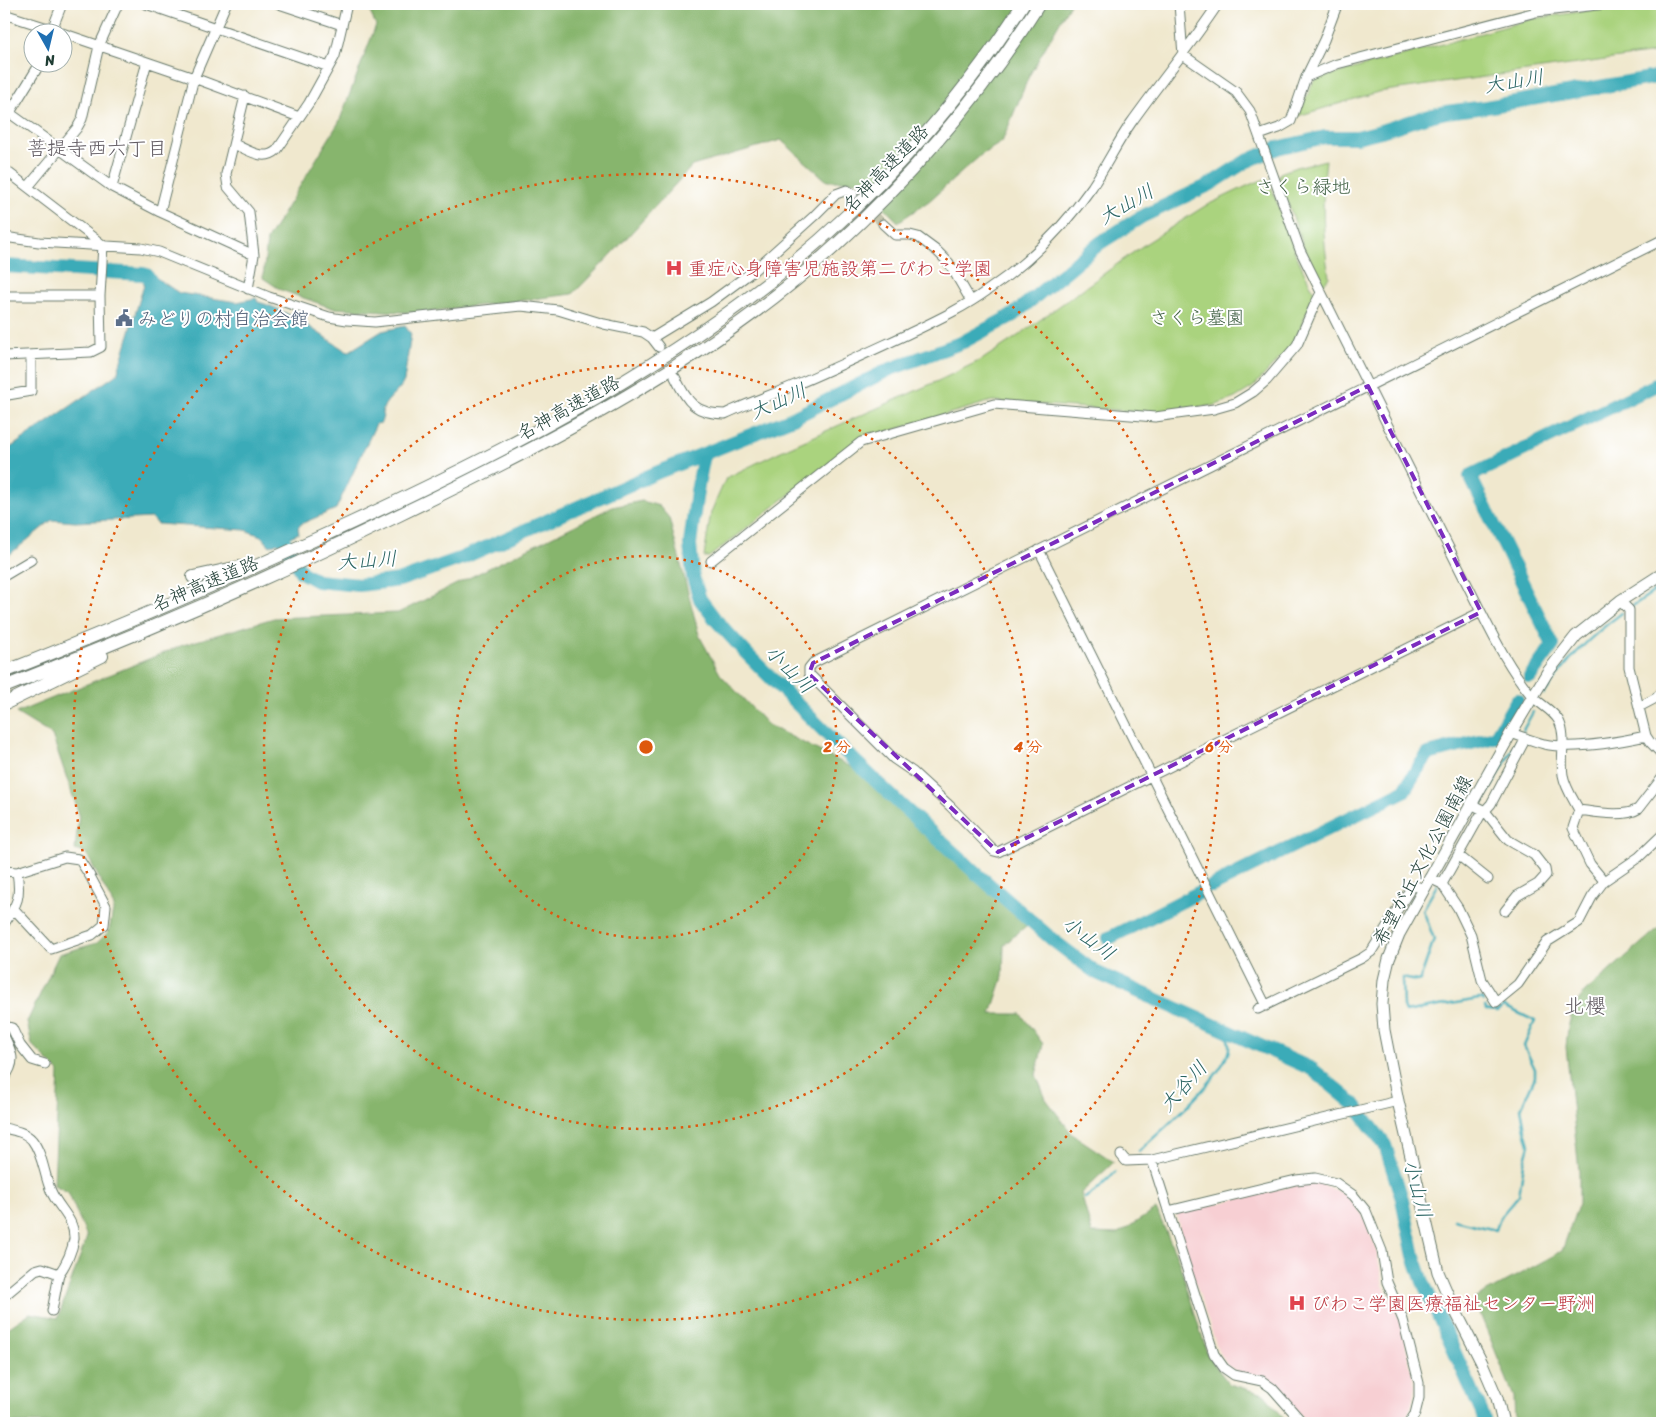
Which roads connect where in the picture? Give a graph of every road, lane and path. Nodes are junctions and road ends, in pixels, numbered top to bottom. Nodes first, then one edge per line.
1 (4, 4) edge
2 (62, 4) edge
3 (118, 4) edge
4 (146, 4) edge
5 (226, 4) edge
6 (279, 4) edge
7 (347, 4) edge
8 (1023, 4) edge
9 (1039, 4) edge
10 (1179, 4) edge
11 (1218, 4) edge
12 (1336, 4) edge
13 (1606, 4) edge
14 (4, 15) edge
15 (25, 22) edge
16 (58, 22) edge
17 (342, 25) junction
18 (215, 28) junction
19 (72, 37) edge
20 (99, 46) junction
21 (1183, 55) junction
22 (147, 62) junction
23 (329, 67) junction
24 (35, 72) edge
25 (1306, 77) junction
26 (194, 78) junction
27 (245, 96) junction
28 (299, 117) junction
29 (1260, 136) junction
30 (234, 144) junction
31 (60, 150) junction
32 (4, 169) edge
33 (28, 187) junction
34 (112, 187) junction
35 (853, 194) dead end
36 (160, 212) junction
37 (883, 224) tunnel mouth
38 (4, 237) edge
39 (1662, 240) edge
40 (103, 245) junction
41 (254, 255) junction
42 (248, 289) junction
43 (1321, 293) junction
44 (4, 296) edge
45 (100, 296) junction
46 (971, 301) junction
47 (652, 338) junction
48 (659, 347) dead end
49 (4, 356) edge
50 (31, 356) junction
51 (675, 377) dead end
52 (1368, 386) junction
53 (4, 398) edge
54 (1039, 550) junction
55 (276, 557) junction
56 (31, 560) dead end
57 (711, 561) dead end
58 (1662, 574) edge
59 (4, 576) edge
60 (193, 576) dead end
61 (209, 602) junction
62 (1620, 602) junction
63 (1481, 612) junction
64 (4, 672) edge
65 (4, 687) edge
66 (1662, 692) edge
67 (1533, 697) junction
68 (4, 704) edge
69 (1639, 706) junction
70 (1511, 733) junction
71 (1646, 736) junction
72 (1526, 738) junction
73 (1562, 745) junction
74 (1662, 754) edge
75 (1151, 776) junction
76 (1662, 778) edge
77 (1471, 804) junction
78 (1579, 810) junction
79 (1485, 811) junction
80 (1662, 835) edge
81 (1458, 855) junction
82 (4, 870) edge
83 (17, 872) junction
84 (1429, 878) junction
85 (1488, 879) dead end
86 (1604, 881) junction
87 (1442, 884) junction
88 (1423, 889) junction
89 (14, 909) junction
90 (1506, 911) dead end
91 (4, 924) edge
92 (4, 1029) edge
93 (4, 1036) edge
94 (45, 1064) dead end
95 (4, 1078) edge
96 (1398, 1101) junction
97 (4, 1128) edge
98 (1121, 1155) dead end
99 (1152, 1160) junction
100 (1168, 1211) junction
101 (59, 1274) junction
102 (4, 1296) edge
103 (52, 1311) dead end
104 (1303, 1423) edge
105 (1409, 1423) edge
106 (1503, 1423) edge

1 - 14 street
2 - 16 street
3 - 20 street
4 - 18 street
5 - 18 street
6 - 17 street
7 - 17 street
8 - 55 highway, 名神高速道路
9 - 61 highway, 名神高速道路
10 - 21 street
11 - 21 street
12 - 25 street
13 - 25 street
14 - 15 street
17 - 23 street
18 - 23 street
18 - 26 street
19 - 20 street
20 - 22 street
20 - 31 street
21 - 29 street
21 - 46 street
22 - 26 street
22 - 34 street
23 - 28 street
24 - 31 street
25 - 29 street
26 - 27 street
26 - 36 street
27 - 28 street
27 - 30 street
28 - 30 street
29 - 43 street
30 - 41 street
31 - 33 street
31 - 34 street
32 - 33 street
33 - 40 street
34 - 36 street
35 - 47 street
36 - 41 street
37 - 46 street
38 - 40 street
39 - 52 street
40 - 42 street
40 - 45 street
41 - 42 street
42 - 47 street
43 - 52 street
43 - 57 street
44 - 45 street
45 - 50 street
46 - 51 street
47 - 48 street
49 - 50 street
50 - 53 street
52 - 54 street
52 - 63 street
54 - 75 street
54 - 75 street
55 - 60 highway
55 - 64 highway, 名神高速道路
56 - 59 street
58 - 62 main road, 希望が丘文化公園南線
61 - 65 highway, 名神高速道路
61 - 68 highway
62 - 67 main road, 希望が丘文化公園南線
62 - 69 street
63 - 67 street
63 - 75 street
66 - 69 street
67 - 70 main road, 希望が丘文化公園南線
67 - 73 street
69 - 71 street
70 - 72 street
70 - 77 main road, 希望が丘文化公園南線
71 - 73 street
71 - 74 street
72 - 73 street
72 - 79 street
73 - 78 street
75 - 88 street
76 - 78 street
77 - 79 street
77 - 84 main road, 希望が丘文化公園南線
78 - 86 street
79 - 81 street
79 - 90 street
80 - 86 street
81 - 85 street
81 - 87 street
82 - 83 street
83 - 89 street
83 - 89 street
84 - 87 street
84 - 88 main road, 希望が丘文化公園南線
86 - 87 street
88 - 96 main road, 希望が丘文化公園南線
89 - 91 street
92 - 94 street
93 - 95 street
96 - 99 street
96 - 106 main road, 希望が丘文化公園南線
97 - 101 street
98 - 99 street
99 - 100 street
100 - 104 street
100 - 105 street
101 - 102 street
101 - 103 street

